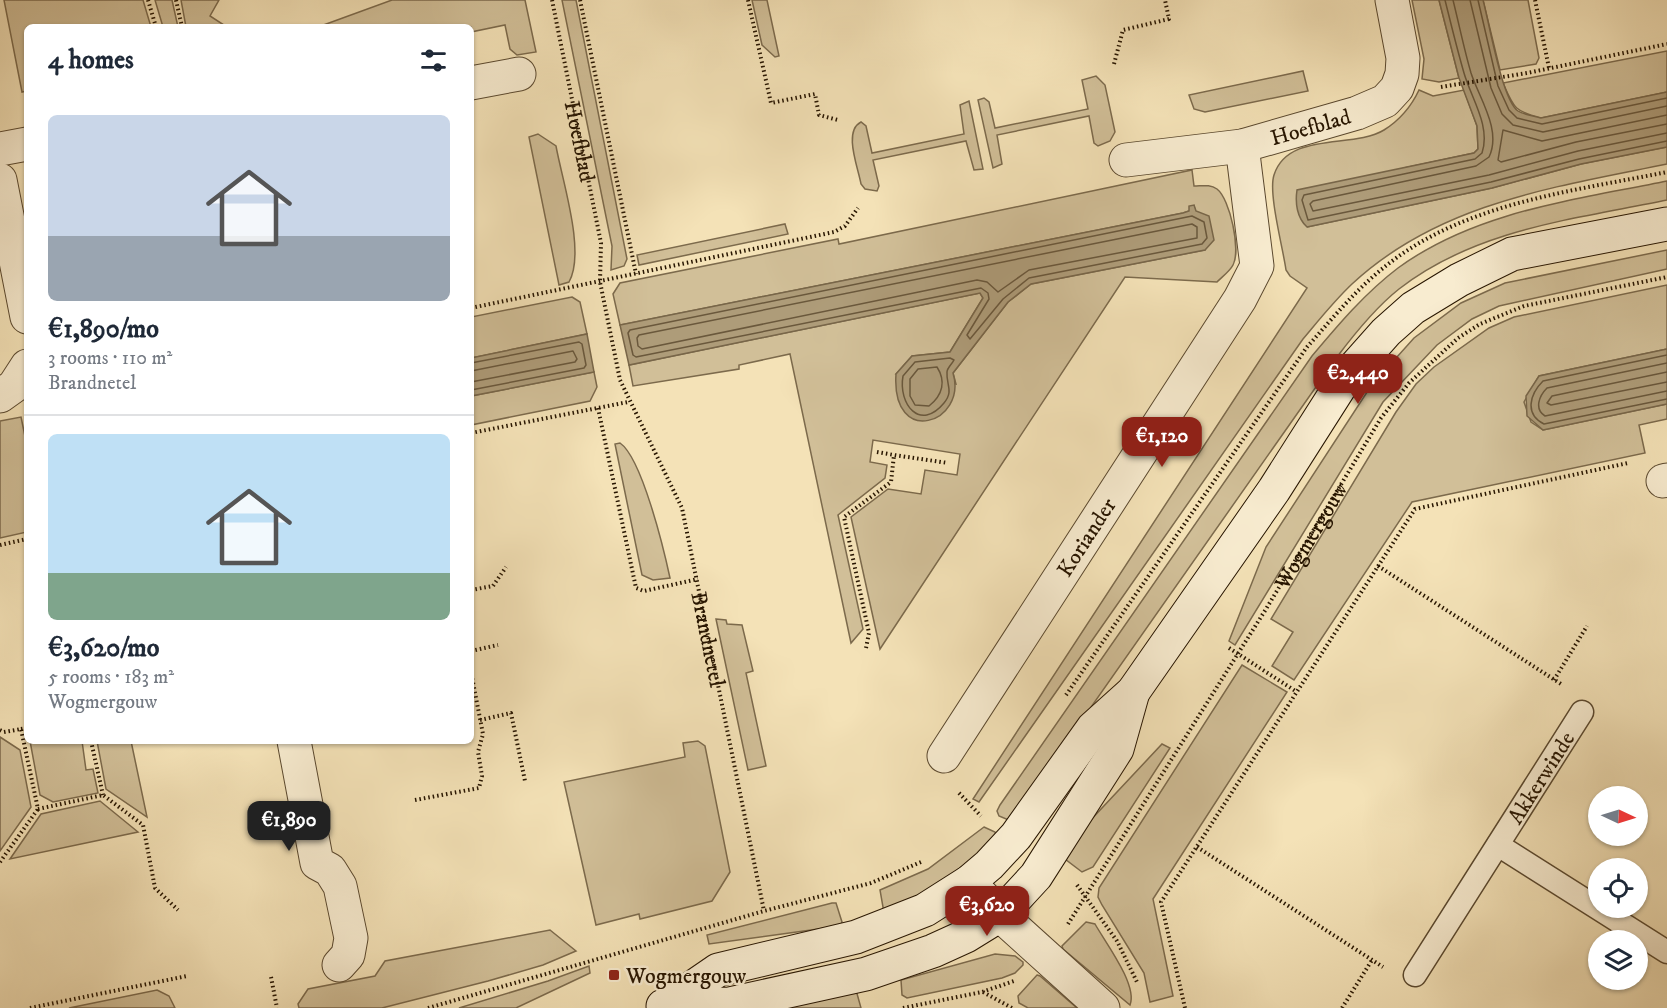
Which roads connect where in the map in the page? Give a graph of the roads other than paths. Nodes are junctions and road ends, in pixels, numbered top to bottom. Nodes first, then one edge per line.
1 (1392, 0) edge
2 (519, 74) dead end
3 (474, 82) edge
4 (24, 145) edge
5 (1242, 146) junction
6 (0, 149) edge
7 (1125, 160) dead end
8 (0, 180) edge
9 (1667, 224) edge
10 (24, 302) edge
11 (24, 371) edge
12 (0, 396) edge
13 (1133, 692) junction
14 (1582, 712) road end
15 (295, 744) edge
16 (945, 756) dead end
17 (1498, 845) junction
18 (969, 882) junction
19 (1000, 915) junction
20 (1667, 952) edge
21 (339, 965) dead end
22 (1415, 975) road end
23 (660, 1006) edge
24 (1103, 1008) edge

1 - 5 street, Hoefblad
2 - 3 street
4 - 6 street
5 - 7 street, Hoefblad
5 - 16 street, Koriander
8 - 10 street
9 - 13 street
11 - 12 street
13 - 18 street
13 - 19 street
14 - 17 lane, Akkerwinde
15 - 21 street
17 - 20 lane, Akkerwinde
17 - 22 lane, Akkerwinde
18 - 19 street
18 - 23 street
19 - 23 street
19 - 24 street

